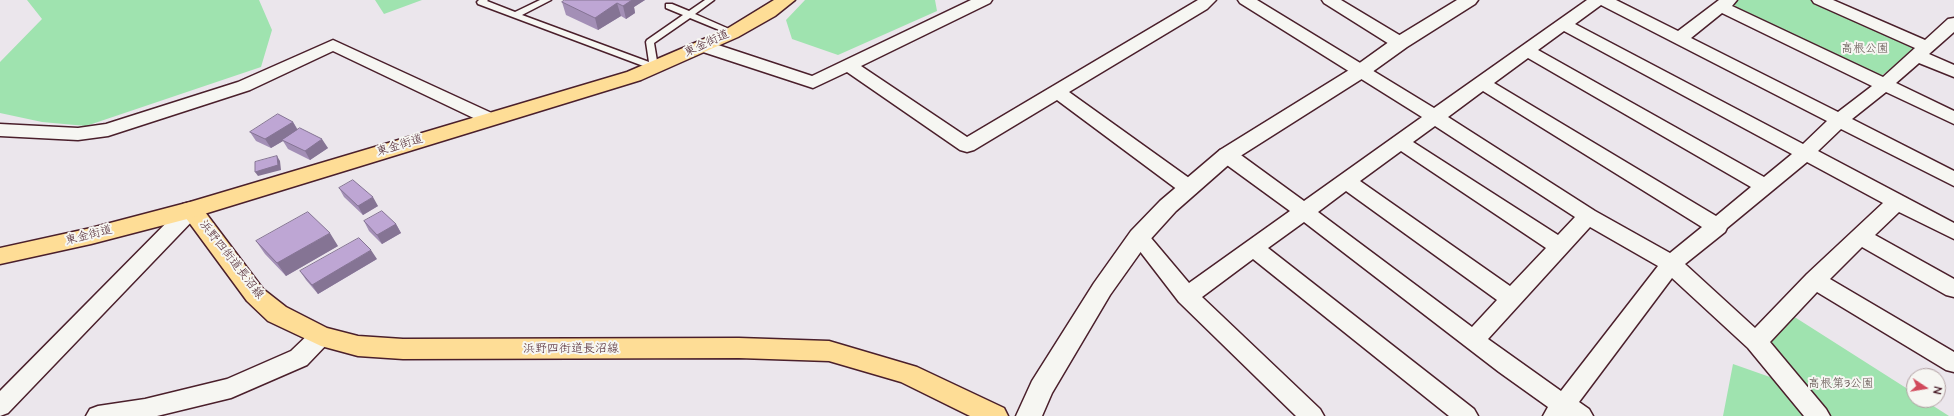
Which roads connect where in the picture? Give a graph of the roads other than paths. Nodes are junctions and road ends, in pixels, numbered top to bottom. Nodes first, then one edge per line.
1 (484, 0) edge
2 (546, 0) edge
3 (710, 0) edge
4 (786, 0) edge
5 (984, 0) edge
6 (1208, 0) edge
7 (1246, 0) edge
8 (1330, 0) edge
9 (1469, 0) edge
10 (1597, 0) edge
11 (1604, 0) edge
12 (1820, 0) edge
13 (1724, 3) edge
14 (669, 6) dead end
15 (690, 14) junction
16 (515, 15) junction
17 (1563, 24) junction
18 (1953, 26) edge
19 (732, 32) junction
20 (1680, 39) junction
21 (1400, 43) junction
22 (703, 46) junction
23 (1527, 51) junction
24 (1922, 52) junction
25 (848, 65) junction
26 (654, 67) junction
27 (1361, 71) junction
28 (1954, 72) edge
29 (1482, 83) junction
30 (1884, 85) junction
31 (1056, 92) junction
32 (1435, 117) junction
33 (1954, 118) edge
34 (490, 119) junction
35 (1839, 120) junction
36 (0, 130) edge
37 (1400, 142) junction
38 (1805, 153) junction
39 (1227, 155) junction
40 (1954, 179) edge
41 (1346, 181) junction
42 (1765, 186) junction
43 (1189, 188) junction
44 (1897, 202) junction
45 (191, 210) junction
46 (1304, 211) junction
47 (1588, 216) junction
48 (1718, 227) junction
49 (1954, 232) edge
50 (1139, 237) junction
51 (1861, 237) junction
52 (1559, 246) junction
53 (1253, 248) junction
54 (0, 256) edge
55 (1671, 264) junction
56 (1815, 280) junction
57 (1954, 289) edge
58 (1187, 296) junction
59 (1512, 299) junction
60 (321, 336) junction
61 (1473, 340) junction
62 (1756, 342) junction
63 (1954, 363) edge
64 (0, 406) edge
65 (1566, 412) edge
66 (98, 416) edge
67 (995, 416) edge
68 (1029, 416) edge
69 (1312, 416) edge
70 (1466, 416) edge
71 (1818, 416) edge

1 - 16 lane
2 - 16 lane
3 - 15 lane
4 - 19 main road, 東金街道
5 - 25 street
6 - 31 street
7 - 27 street
8 - 21 street
9 - 21 street
10 - 17 street
11 - 20 street
12 - 24 street
13 - 20 street
13 - 30 street
14 - 15 lane
15 - 19 lane
15 - 26 lane
16 - 26 lane
17 - 23 street
17 - 38 street
18 - 24 street
19 - 22 main road, 東金街道
20 - 35 street
21 - 27 street
22 - 25 street
22 - 26 main road, 東金街道
23 - 29 street
23 - 42 street
24 - 28 street
24 - 30 street
25 - 31 street
26 - 34 main road, 東金街道
27 - 32 street
27 - 39 street
29 - 32 street
29 - 48 street
30 - 33 street
30 - 35 street
31 - 43 street
32 - 37 street
32 - 47 street
34 - 36 street
34 - 45 main road, 東金街道
35 - 38 street
35 - 40 street
37 - 41 street
37 - 52 street
38 - 42 street
38 - 44 street
39 - 43 street
39 - 46 street
41 - 46 street
41 - 59 street
42 - 48 street
43 - 50 street
44 - 49 street
44 - 51 street
45 - 54 main road, 東金街道
45 - 60 main road, 浜野四街道長沼線
45 - 64 street
46 - 53 street
46 - 61 street
47 - 52 street
47 - 55 street
48 - 55 street
50 - 58 street
50 - 68 street
51 - 56 street
51 - 57 street
52 - 59 street
53 - 58 street
53 - 70 street
55 - 62 street
55 - 65 street
56 - 62 street
56 - 63 street
58 - 69 street
59 - 61 street
60 - 66 street
60 - 67 main road, 浜野四街道長沼線
61 - 65 street
62 - 71 street

